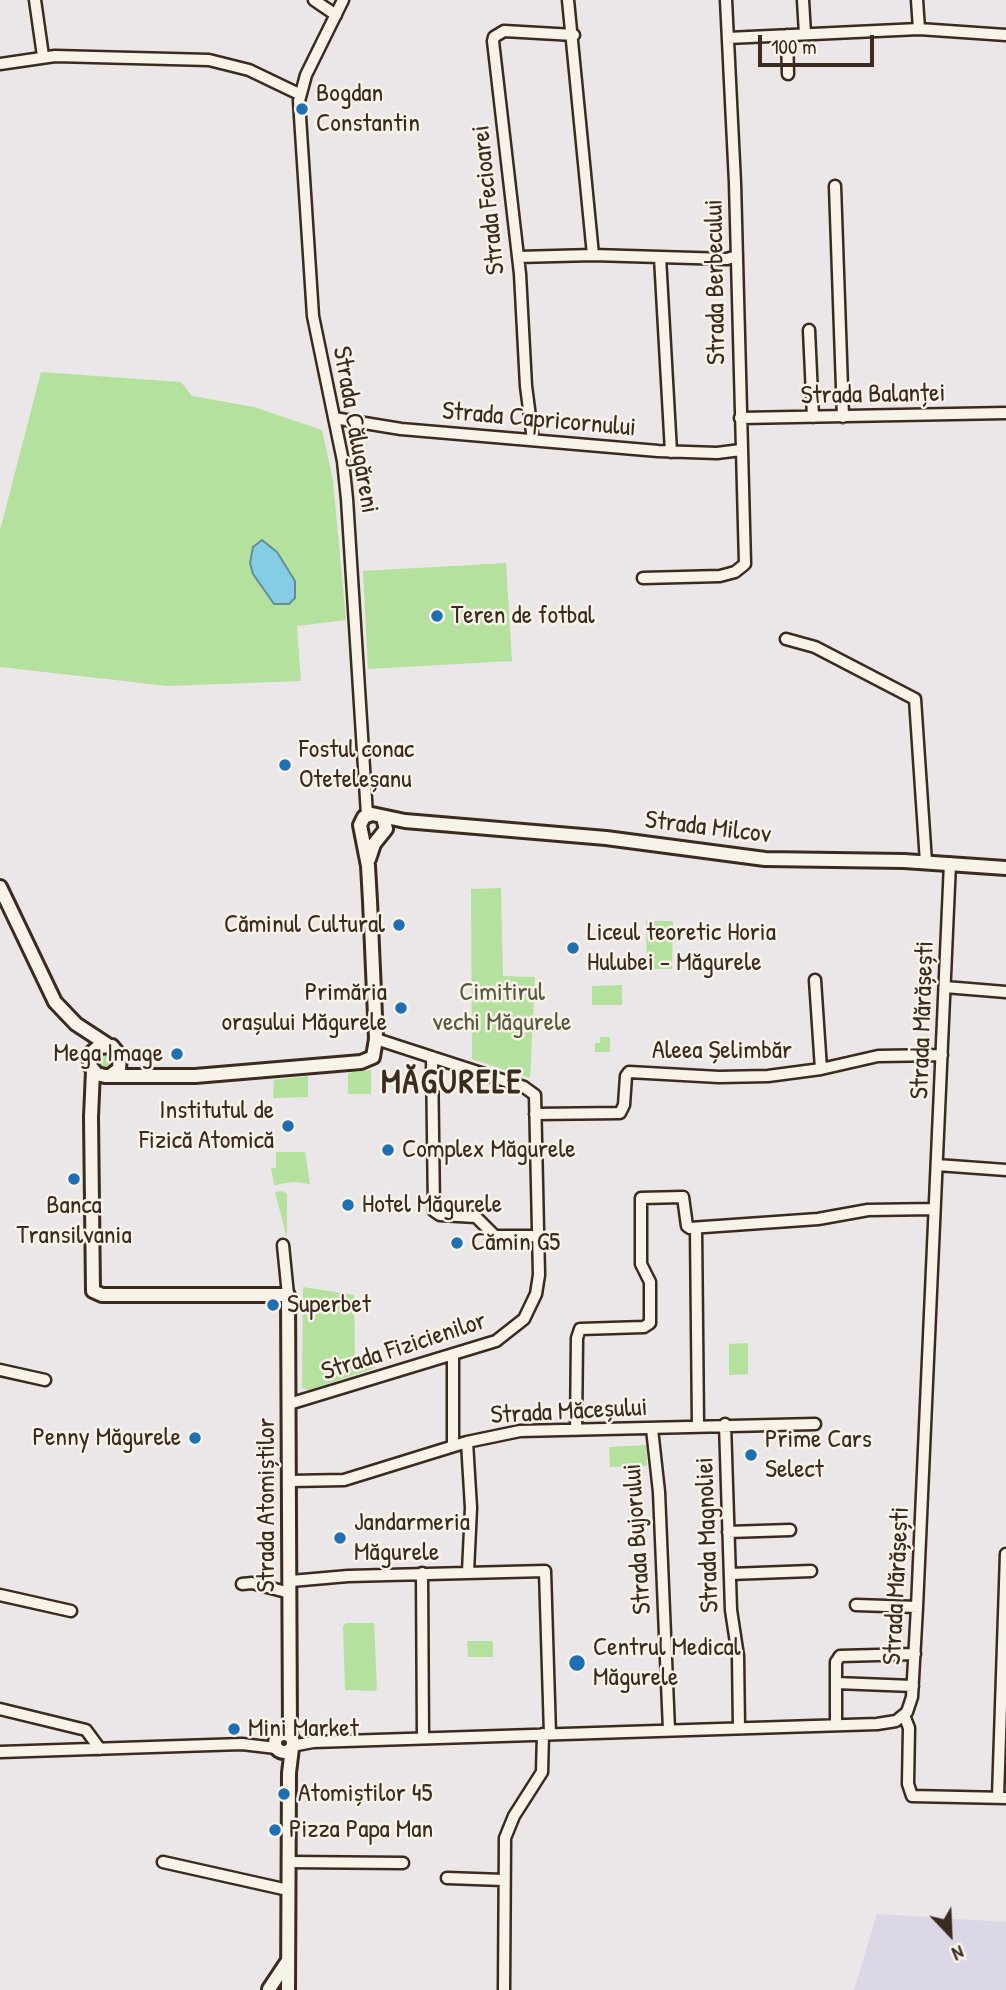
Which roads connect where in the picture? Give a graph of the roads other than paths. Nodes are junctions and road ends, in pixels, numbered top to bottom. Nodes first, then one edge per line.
1 (35, 0) edge
2 (314, 0) edge
3 (343, 0) edge
4 (568, 0) edge
5 (726, 0) edge
6 (803, 0) edge
7 (917, 0) edge
8 (336, 15) junction
9 (919, 29) junction
10 (805, 34) junction
11 (574, 35) junction
12 (787, 35) junction
13 (1006, 35) edge
14 (728, 38) junction
15 (43, 56) junction
16 (0, 64) edge
17 (788, 74) dead end
18 (299, 94) junction
19 (835, 186) dead end
20 (593, 255) junction
21 (737, 256) junction
22 (518, 257) junction
23 (660, 257) junction
24 (809, 330) dead end
25 (1006, 413) edge
26 (813, 417) junction
27 (843, 417) junction
28 (334, 418) junction
29 (740, 418) junction
30 (533, 440) junction
31 (741, 450) junction
32 (671, 452) junction
33 (725, 452) junction
34 (741, 471) junction
35 (643, 578) dead end
36 (786, 639) dead end
37 (368, 815) junction
38 (382, 829) junction
39 (362, 834) junction
40 (926, 862) junction
41 (950, 863) junction
42 (368, 866) junction
43 (1006, 868) edge
44 (0, 887) edge
45 (815, 980) dead end
46 (945, 987) junction
47 (1006, 992) edge
48 (82, 1029) junction
49 (376, 1039) junction
50 (107, 1045) junction
51 (942, 1055) junction
52 (90, 1056) junction
53 (432, 1057) junction
54 (121, 1060) junction
55 (821, 1069) junction
56 (102, 1074) junction
57 (152, 1077) junction
58 (535, 1114) junction
59 (937, 1166) junction
60 (1006, 1170) edge
61 (934, 1209) junction
62 (695, 1228) junction
63 (538, 1236) junction
64 (283, 1245) dead end
65 (288, 1294) junction
66 (453, 1357) junction
67 (0, 1370) edge
68 (45, 1380) dead end
69 (289, 1404) junction
70 (725, 1424) junction
71 (815, 1424) dead end
72 (698, 1426) junction
73 (652, 1429) junction
74 (576, 1430) junction
75 (467, 1442) junction
76 (453, 1446) junction
77 (290, 1481) junction
78 (790, 1530) dead end
79 (728, 1532) junction
80 (1006, 1554) edge
81 (811, 1570) dead end
82 (468, 1572) junction
83 (422, 1573) junction
84 (730, 1574) junction
85 (242, 1584) dead end
86 (290, 1587) junction
87 (0, 1595) edge
88 (856, 1605) dead end
89 (917, 1607) junction
90 (71, 1611) dead end
91 (1005, 1623) edge
92 (1004, 1650) edge
93 (915, 1654) junction
94 (836, 1683) junction
95 (913, 1686) junction
96 (0, 1709) edge
97 (904, 1715) junction
98 (836, 1725) junction
99 (739, 1728) junction
100 (669, 1730) junction
101 (547, 1734) junction
102 (423, 1738) junction
103 (284, 1742) junction
104 (100, 1749) junction
105 (0, 1752) edge
106 (1002, 1798) edge
107 (163, 1862) dead end
108 (288, 1862) junction
109 (403, 1863) dead end
110 (447, 1878) dead end
111 (503, 1880) junction
112 (288, 1890) junction
113 (288, 1962) junction
114 (269, 1989) edge
115 (287, 1990) edge
116 (504, 1990) edge

1 - 15 street
2 - 8 street
3 - 8 street, Strada Călugăreni
4 - 11 street
5 - 14 street, Strada Berbecului
6 - 10 street
7 - 9 street
8 - 18 street, Strada Călugăreni
9 - 10 street
9 - 13 street
10 - 12 street
11 - 20 street
11 - 22 street, Strada Fecioarei
12 - 14 street
12 - 17 street
14 - 21 street, Strada Berbecului
15 - 16 street
15 - 18 street
18 - 28 street, Strada Călugăreni
19 - 27 street
20 - 22 street
20 - 23 street
21 - 23 street
21 - 29 street, Strada Berbecului
22 - 30 street, Strada Fecioarei
23 - 32 street
24 - 26 street
25 - 27 street, Strada Balanței
26 - 27 street, Strada Balanței
26 - 29 street, Strada Balanței
28 - 30 street, Strada Capricornului
28 - 37 street, Strada Călugăreni
29 - 31 street, Strada Berbecului
30 - 32 street, Strada Capricornului
31 - 33 street, Strada Capricornului
31 - 34 street, Strada Berbecului
32 - 33 street, Strada Capricornului
33 - 34 street
34 - 35 street, Strada Berbecului
36 - 40 street
37 - 38 main road
37 - 39 main road
38 - 39 main road
38 - 40 main road, Strada Milcov
38 - 42 main road
39 - 42 main road
40 - 41 main road, Strada Milcov
41 - 43 main road, Strada Milcov
41 - 46 street, Strada Mărășești
42 - 49 main road
44 - 48 main road
45 - 55 street
46 - 47 street
46 - 51 street, Strada Mărășești
48 - 50 main road
48 - 52 main road
49 - 53 street, Strada Fizicienilor
49 - 57 main road
50 - 52 main road
50 - 54 main road
51 - 55 street, Aleea Șelimbăr
51 - 59 street, Strada Mărășești
52 - 56 main road
53 - 58 street, Strada Fizicienilor
53 - 63 street
54 - 56 main road
54 - 57 main road
55 - 58 street, Aleea Șelimbăr
56 - 57 main road
56 - 65 main road
58 - 63 street, Strada Fizicienilor
59 - 60 street
59 - 61 street, Strada Mărășești
61 - 62 street
61 - 89 street, Strada Mărășești
62 - 72 street
62 - 74 street
63 - 66 street, Strada Fizicienilor
64 - 65 street, Strada Atomiștilor
65 - 69 main road, Strada Atomiștilor
66 - 69 street, Strada Fizicienilor
66 - 76 street
67 - 68 street
69 - 77 main road, Strada Atomiștilor
70 - 71 street, Strada Măceșului
70 - 72 street, Strada Măceșului
70 - 79 street, Strada Magnoliei
72 - 73 street, Strada Măceșului
73 - 74 street, Strada Măceșului
73 - 100 street, Strada Bujorului
74 - 75 street, Strada Măceșului
75 - 76 street, Strada Măceșului
75 - 82 street
76 - 77 street, Strada Măceșului
77 - 86 main road, Strada Atomiștilor
78 - 79 street
79 - 84 street, Strada Magnoliei
80 - 91 street
81 - 84 street
82 - 83 street
82 - 101 street
83 - 86 street
83 - 102 street
84 - 99 street, Strada Magnoliei
85 - 86 street
86 - 103 main road, Strada Atomiștilor
87 - 90 street
88 - 89 street
89 - 93 street, Strada Mărășești
91 - 92 street
92 - 106 street
93 - 94 street
93 - 95 street, Strada Mărășești
94 - 95 street
94 - 98 street
95 - 97 street, Strada Mărășești
96 - 104 street
97 - 98 street
97 - 106 street
98 - 99 street
99 - 100 street
100 - 101 street
101 - 102 street
101 - 111 street
102 - 103 street
103 - 104 street
103 - 108 main road
104 - 105 street
107 - 112 street
108 - 109 street
108 - 112 main road
110 - 111 street
111 - 116 street
112 - 113 main road
113 - 114 main road
113 - 115 main road
114 - 115 main road

